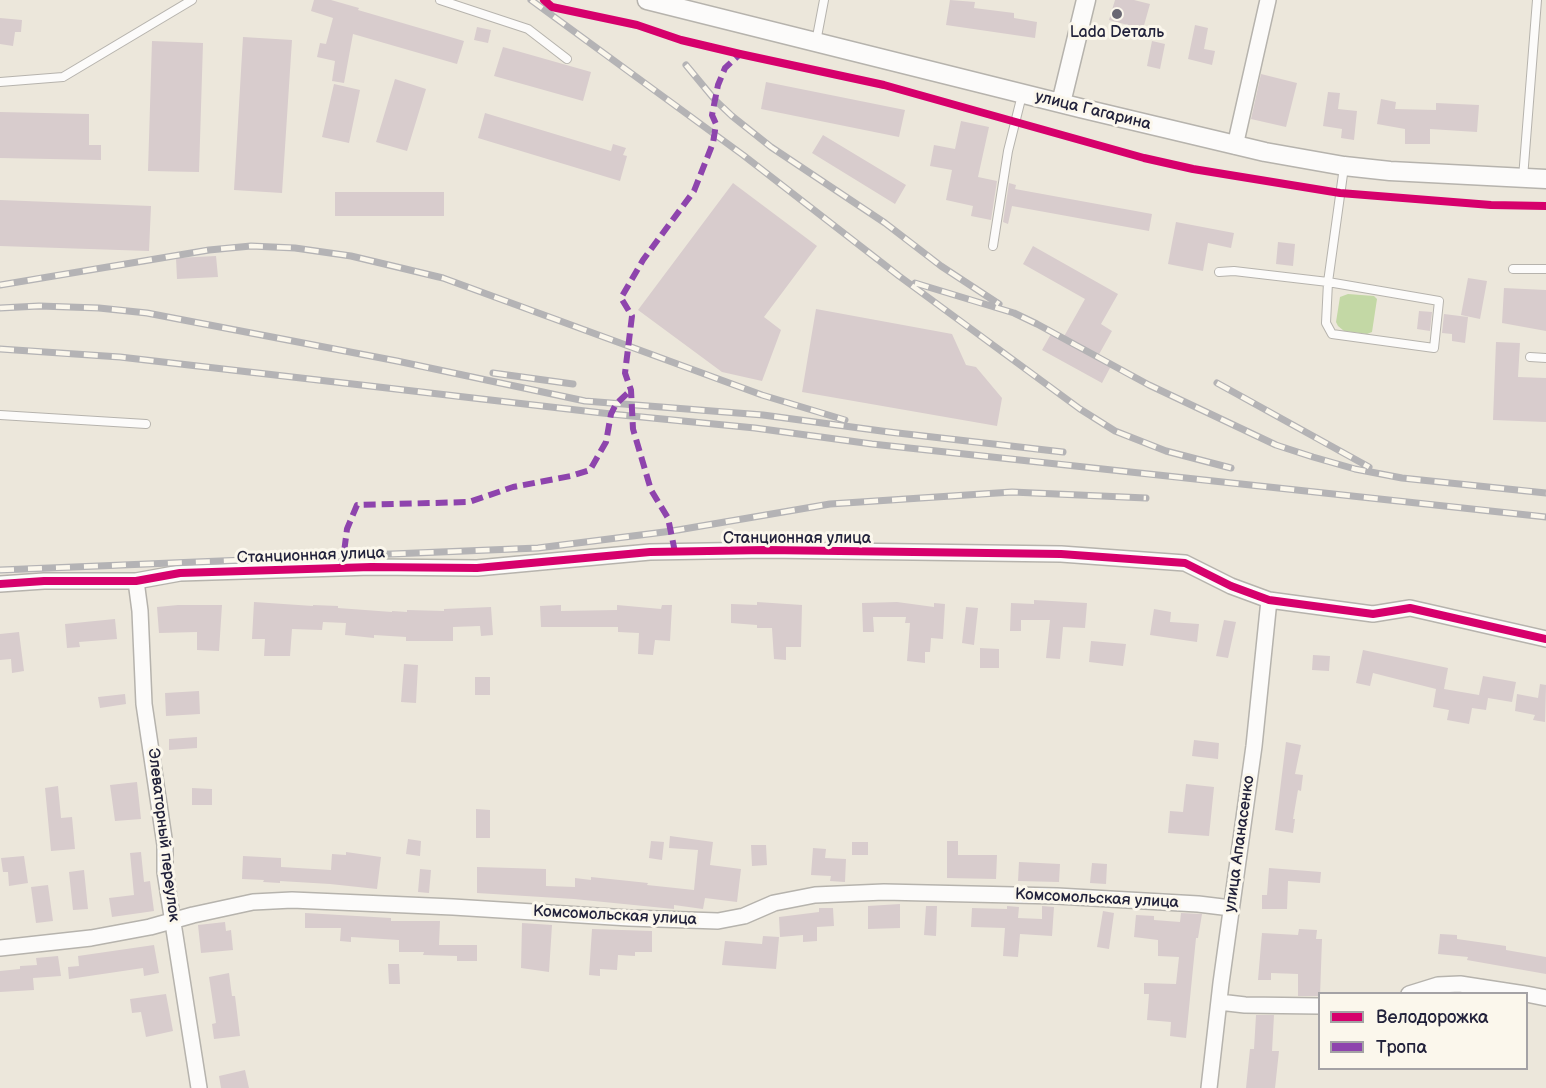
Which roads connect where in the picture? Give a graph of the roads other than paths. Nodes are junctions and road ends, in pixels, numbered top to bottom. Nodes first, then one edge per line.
1 (192, 0) edge
2 (440, 0) edge
3 (647, 0) edge
4 (824, 0) edge
5 (1086, 0) edge
6 (1268, 0) edge
7 (1537, 0) edge
8 (816, 42) junction
9 (567, 59) dead end
10 (0, 82) edge
11 (1022, 93) junction
12 (1061, 103) junction
13 (1235, 146) junction
14 (1344, 165) junction
15 (1523, 178) junction
16 (1546, 179) edge
17 (993, 246) dead end
18 (1513, 269) dead end
19 (1546, 269) edge
20 (1219, 272) dead end
21 (1328, 282) junction
22 (1530, 357) dead end
23 (1546, 358) edge
24 (0, 415) edge
25 (146, 424) dead end
26 (136, 581) junction
27 (0, 584) edge
28 (1269, 600) junction
29 (1546, 639) edge
30 (1231, 908) junction
31 (174, 921) junction
32 (0, 948) edge
33 (1413, 992) edge
34 (1513, 992) edge
35 (1528, 994) edge
36 (1546, 998) edge
37 (1219, 1002) junction
38 (1318, 1005) edge
39 (199, 1088) edge
40 (1209, 1088) edge

1 - 10 lane
2 - 9 lane
3 - 8 street, улица Гагарина
4 - 8 lane
5 - 12 street
6 - 13 street
7 - 15 lane
8 - 11 street, улица Гагарина
11 - 12 street, улица Гагарина
11 - 17 lane
12 - 13 street, улица Гагарина
13 - 14 street, улица Гагарина
14 - 15 street, улица Гагарина
14 - 21 lane
15 - 16 street, улица Гагарина
18 - 19 lane
20 - 21 lane
21 - 21 lane
22 - 23 lane
24 - 25 lane
26 - 27 street, Станционная улица
26 - 28 street, Станционная улица
26 - 31 street, Элеваторный переулок
28 - 29 street, Станционная улица
28 - 30 street, улица Апанасенко
30 - 31 street, Комсомольская улица
30 - 37 street, улица Апанасенко
31 - 32 street, Комсомольская улица
31 - 39 street, Элеваторный переулок
33 - 34 street
35 - 36 street
37 - 38 street
37 - 40 street, улица Апанасенко

